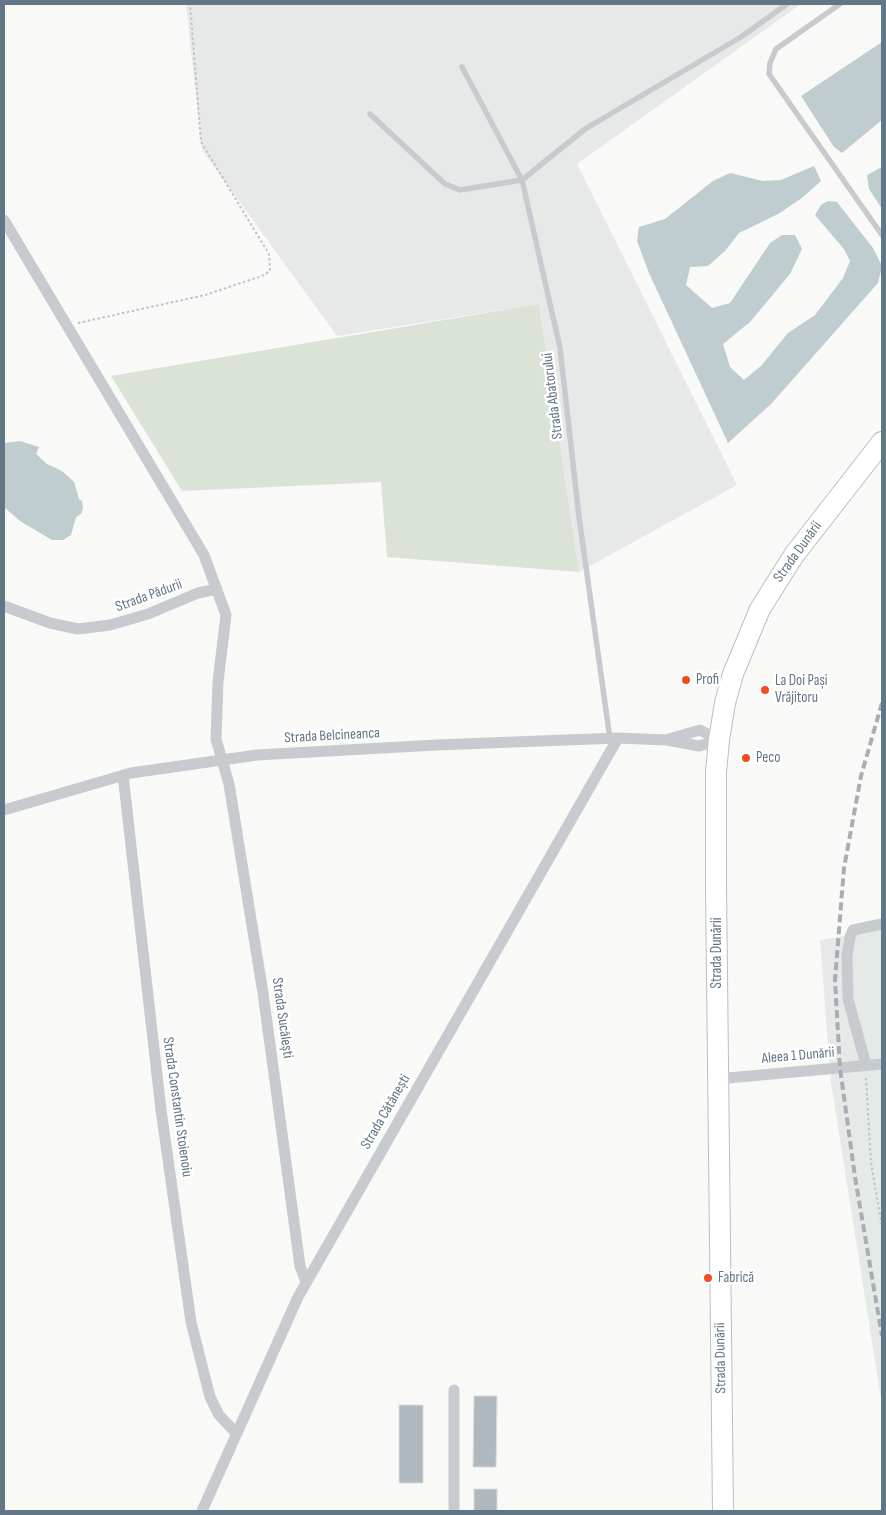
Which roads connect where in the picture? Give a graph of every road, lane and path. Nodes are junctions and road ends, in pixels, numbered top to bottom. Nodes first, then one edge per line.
1 (190, 4) edge
2 (787, 4) edge
3 (840, 4) edge
4 (462, 67) dead end
5 (370, 114) dead end
6 (522, 180) junction
7 (4, 220) edge
8 (882, 235) edge
9 (66, 326) junction
10 (882, 442) edge
11 (217, 589) junction
12 (4, 606) edge
13 (614, 739) junction
14 (719, 740) junction
15 (222, 758) junction
16 (123, 775) junction
17 (4, 810) edge
18 (882, 924) edge
19 (882, 1064) edge
20 (866, 1065) junction
21 (717, 1079) junction
22 (882, 1226) edge
23 (306, 1282) junction
24 (454, 1390) dead end
25 (236, 1433) junction
26 (202, 1511) edge
27 (454, 1511) edge
28 (723, 1511) edge

1 - 9 path
2 - 6 lane
3 - 8 lane
4 - 6 lane, Strada Abatorului
5 - 6 lane
6 - 13 lane, Strada Abatorului
7 - 9 street, Strada Sucălești
9 - 11 street, Strada Sucălești
10 - 14 highway, Strada Dunării
11 - 12 street, Strada Pădurii
11 - 15 street, Strada Sucălești
13 - 14 street, Strada Belcineanca
13 - 15 street, Strada Belcineanca
13 - 23 street, Strada Cătănești
14 - 21 highway, Strada Dunării
15 - 16 street, Strada Belcineanca
15 - 23 street, Strada Sucălești
16 - 17 street, Strada Belcineanca
16 - 25 street, Strada Constantin Stoienoiu
18 - 20 street
19 - 20 street, Aleea 1 Dunării
20 - 21 street, Aleea 1 Dunării
20 - 22 path
21 - 28 highway, Strada Dunării
23 - 25 street, Strada Cătănești
24 - 27 street
25 - 26 street, Strada Cătănești

